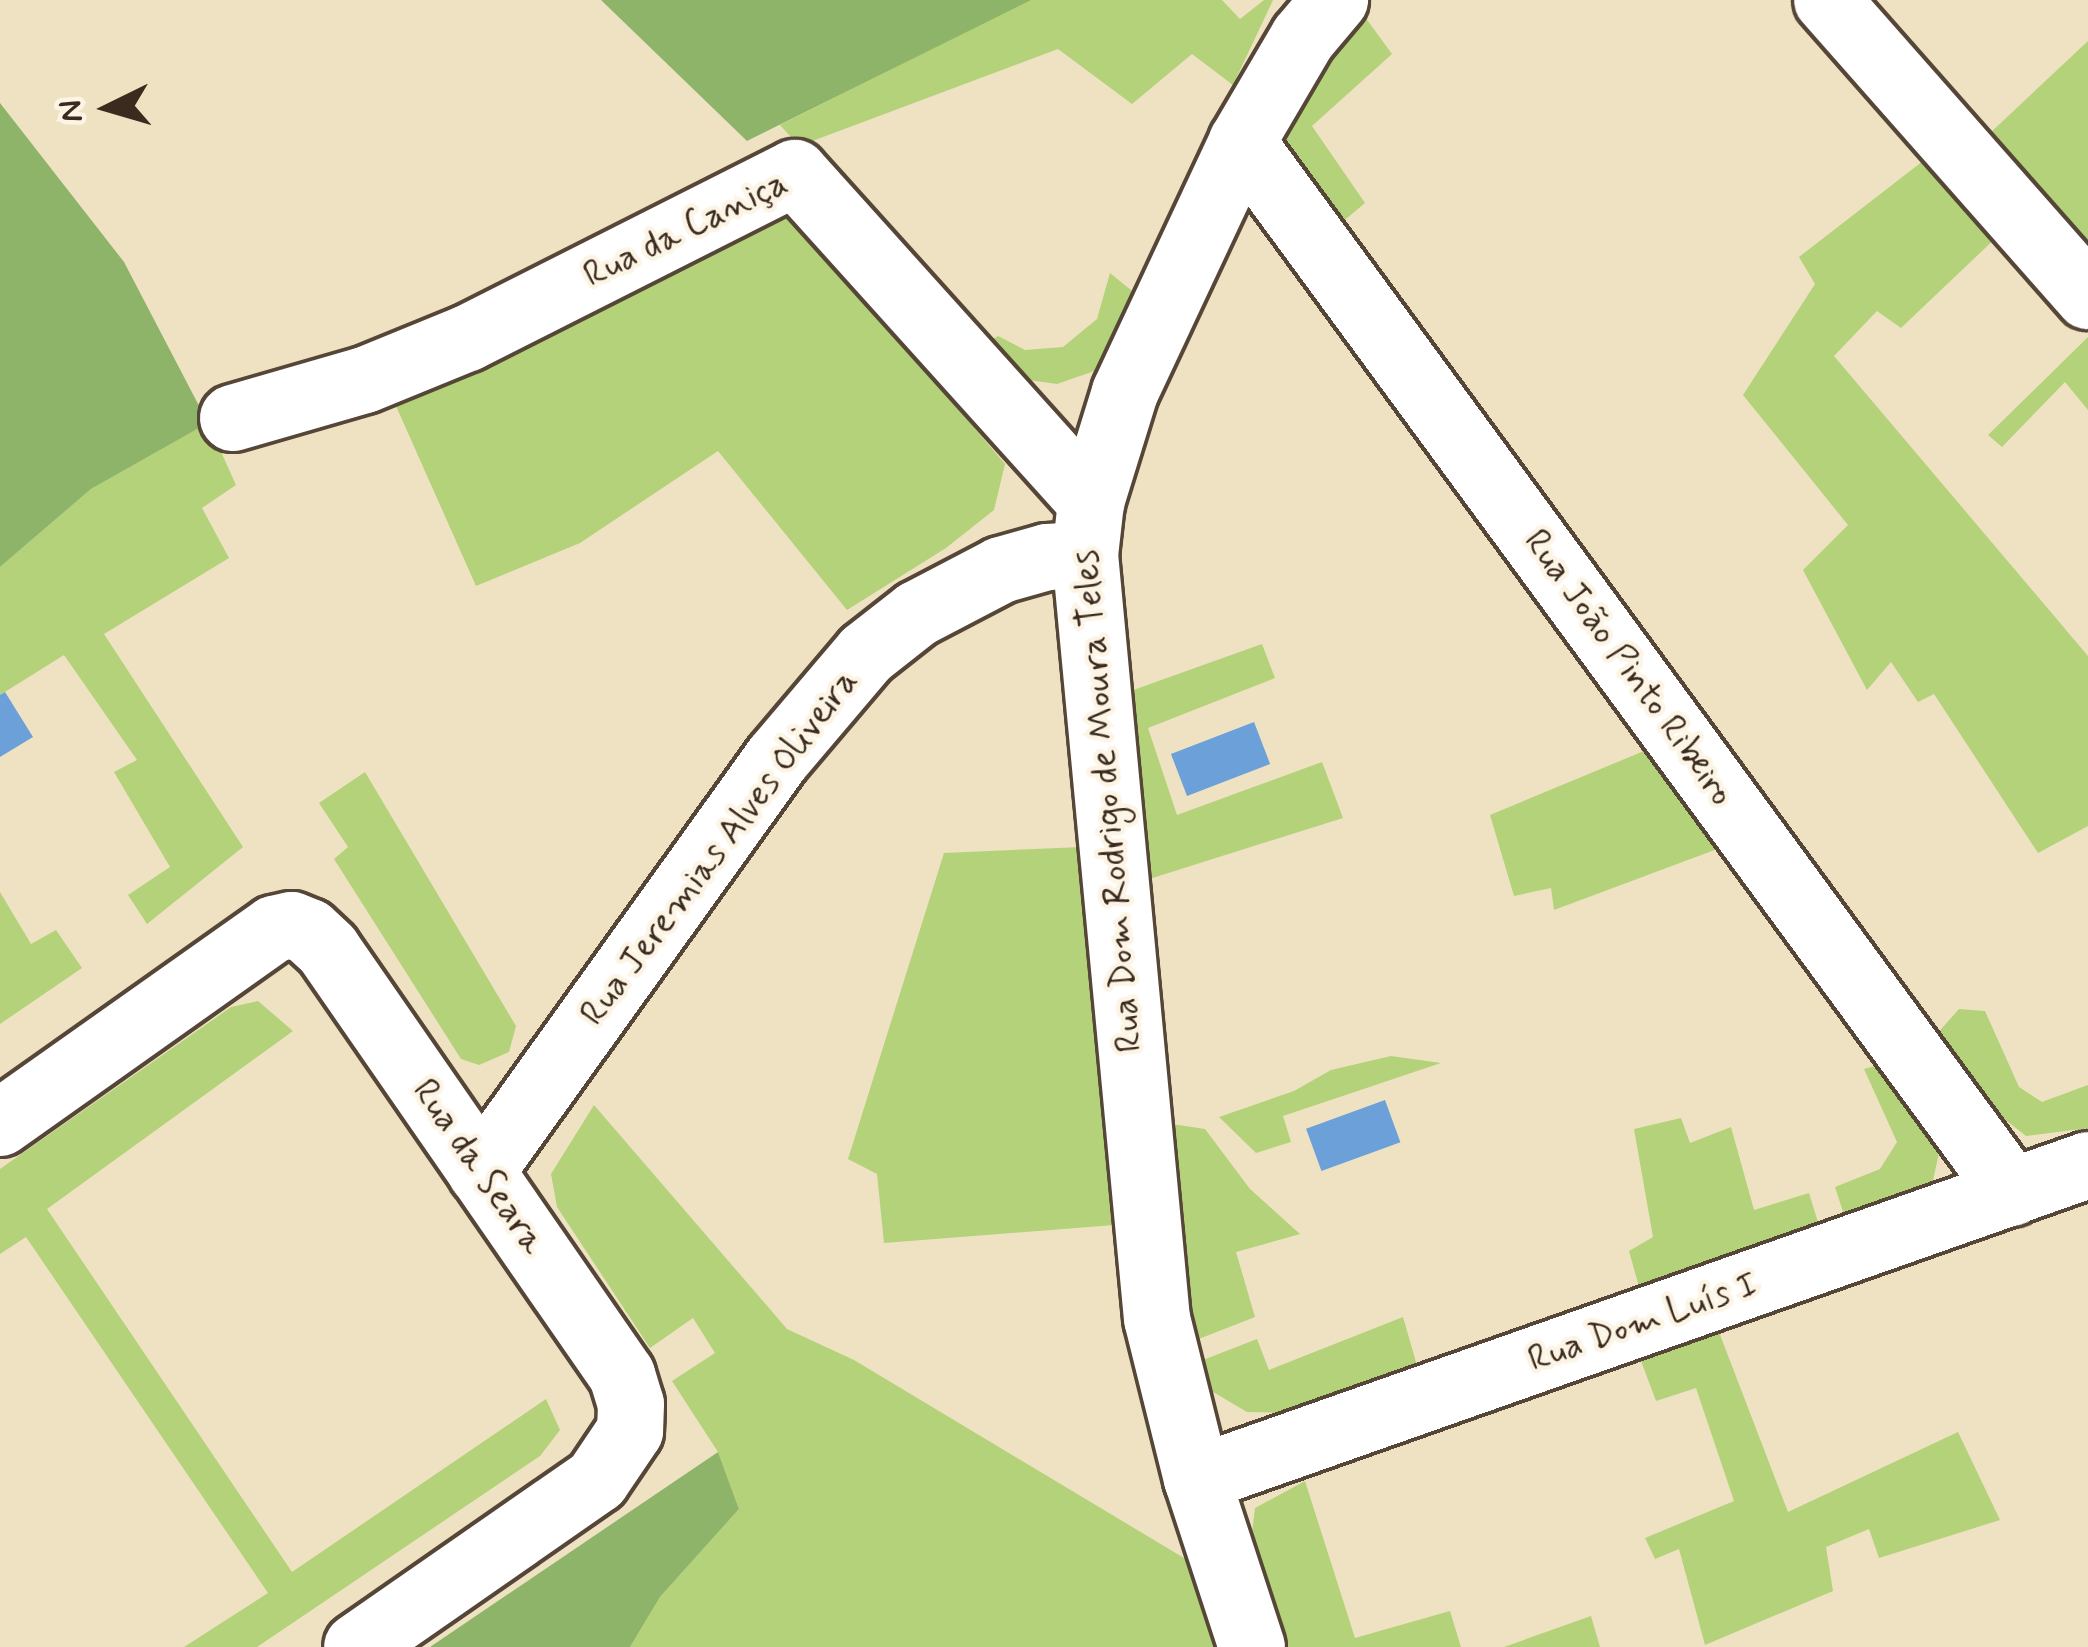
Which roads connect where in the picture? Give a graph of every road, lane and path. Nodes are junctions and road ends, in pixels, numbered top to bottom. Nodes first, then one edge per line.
1 (1335, 0) edge
2 (1827, 0) edge
3 (1242, 142) junction
4 (2088, 296) edge
5 (233, 418) dead end
6 (1037, 443) junction
7 (1088, 528) junction
8 (1001, 570) junction
9 (0, 1123) edge
10 (2088, 1165) edge
11 (481, 1172) junction
12 (2013, 1193) junction
13 (1197, 1479) junction
14 (357, 1647) edge
15 (1252, 1647) edge

1 - 3 street, Rua Dom Rodrigo de Moura Teles
2 - 4 street
3 - 7 street, Rua Dom Rodrigo de Moura Teles
3 - 12 street, Rua João Pinto Ribeiro
5 - 6 street, Rua da Caniça
6 - 7 street, Rua da Caniça
6 - 8 street
7 - 8 street, Rua Jeremias Alves Oliveira
7 - 13 street, Rua Dom Rodrigo de Moura Teles
8 - 11 street, Rua Jeremias Alves Oliveira
9 - 11 street, Rua da Seara
10 - 12 street, Rua Dom Luís I
11 - 14 street, Rua da Seara
12 - 13 street, Rua Dom Luís I
13 - 15 street, Rua Dom Rodrigo de Moura Teles

